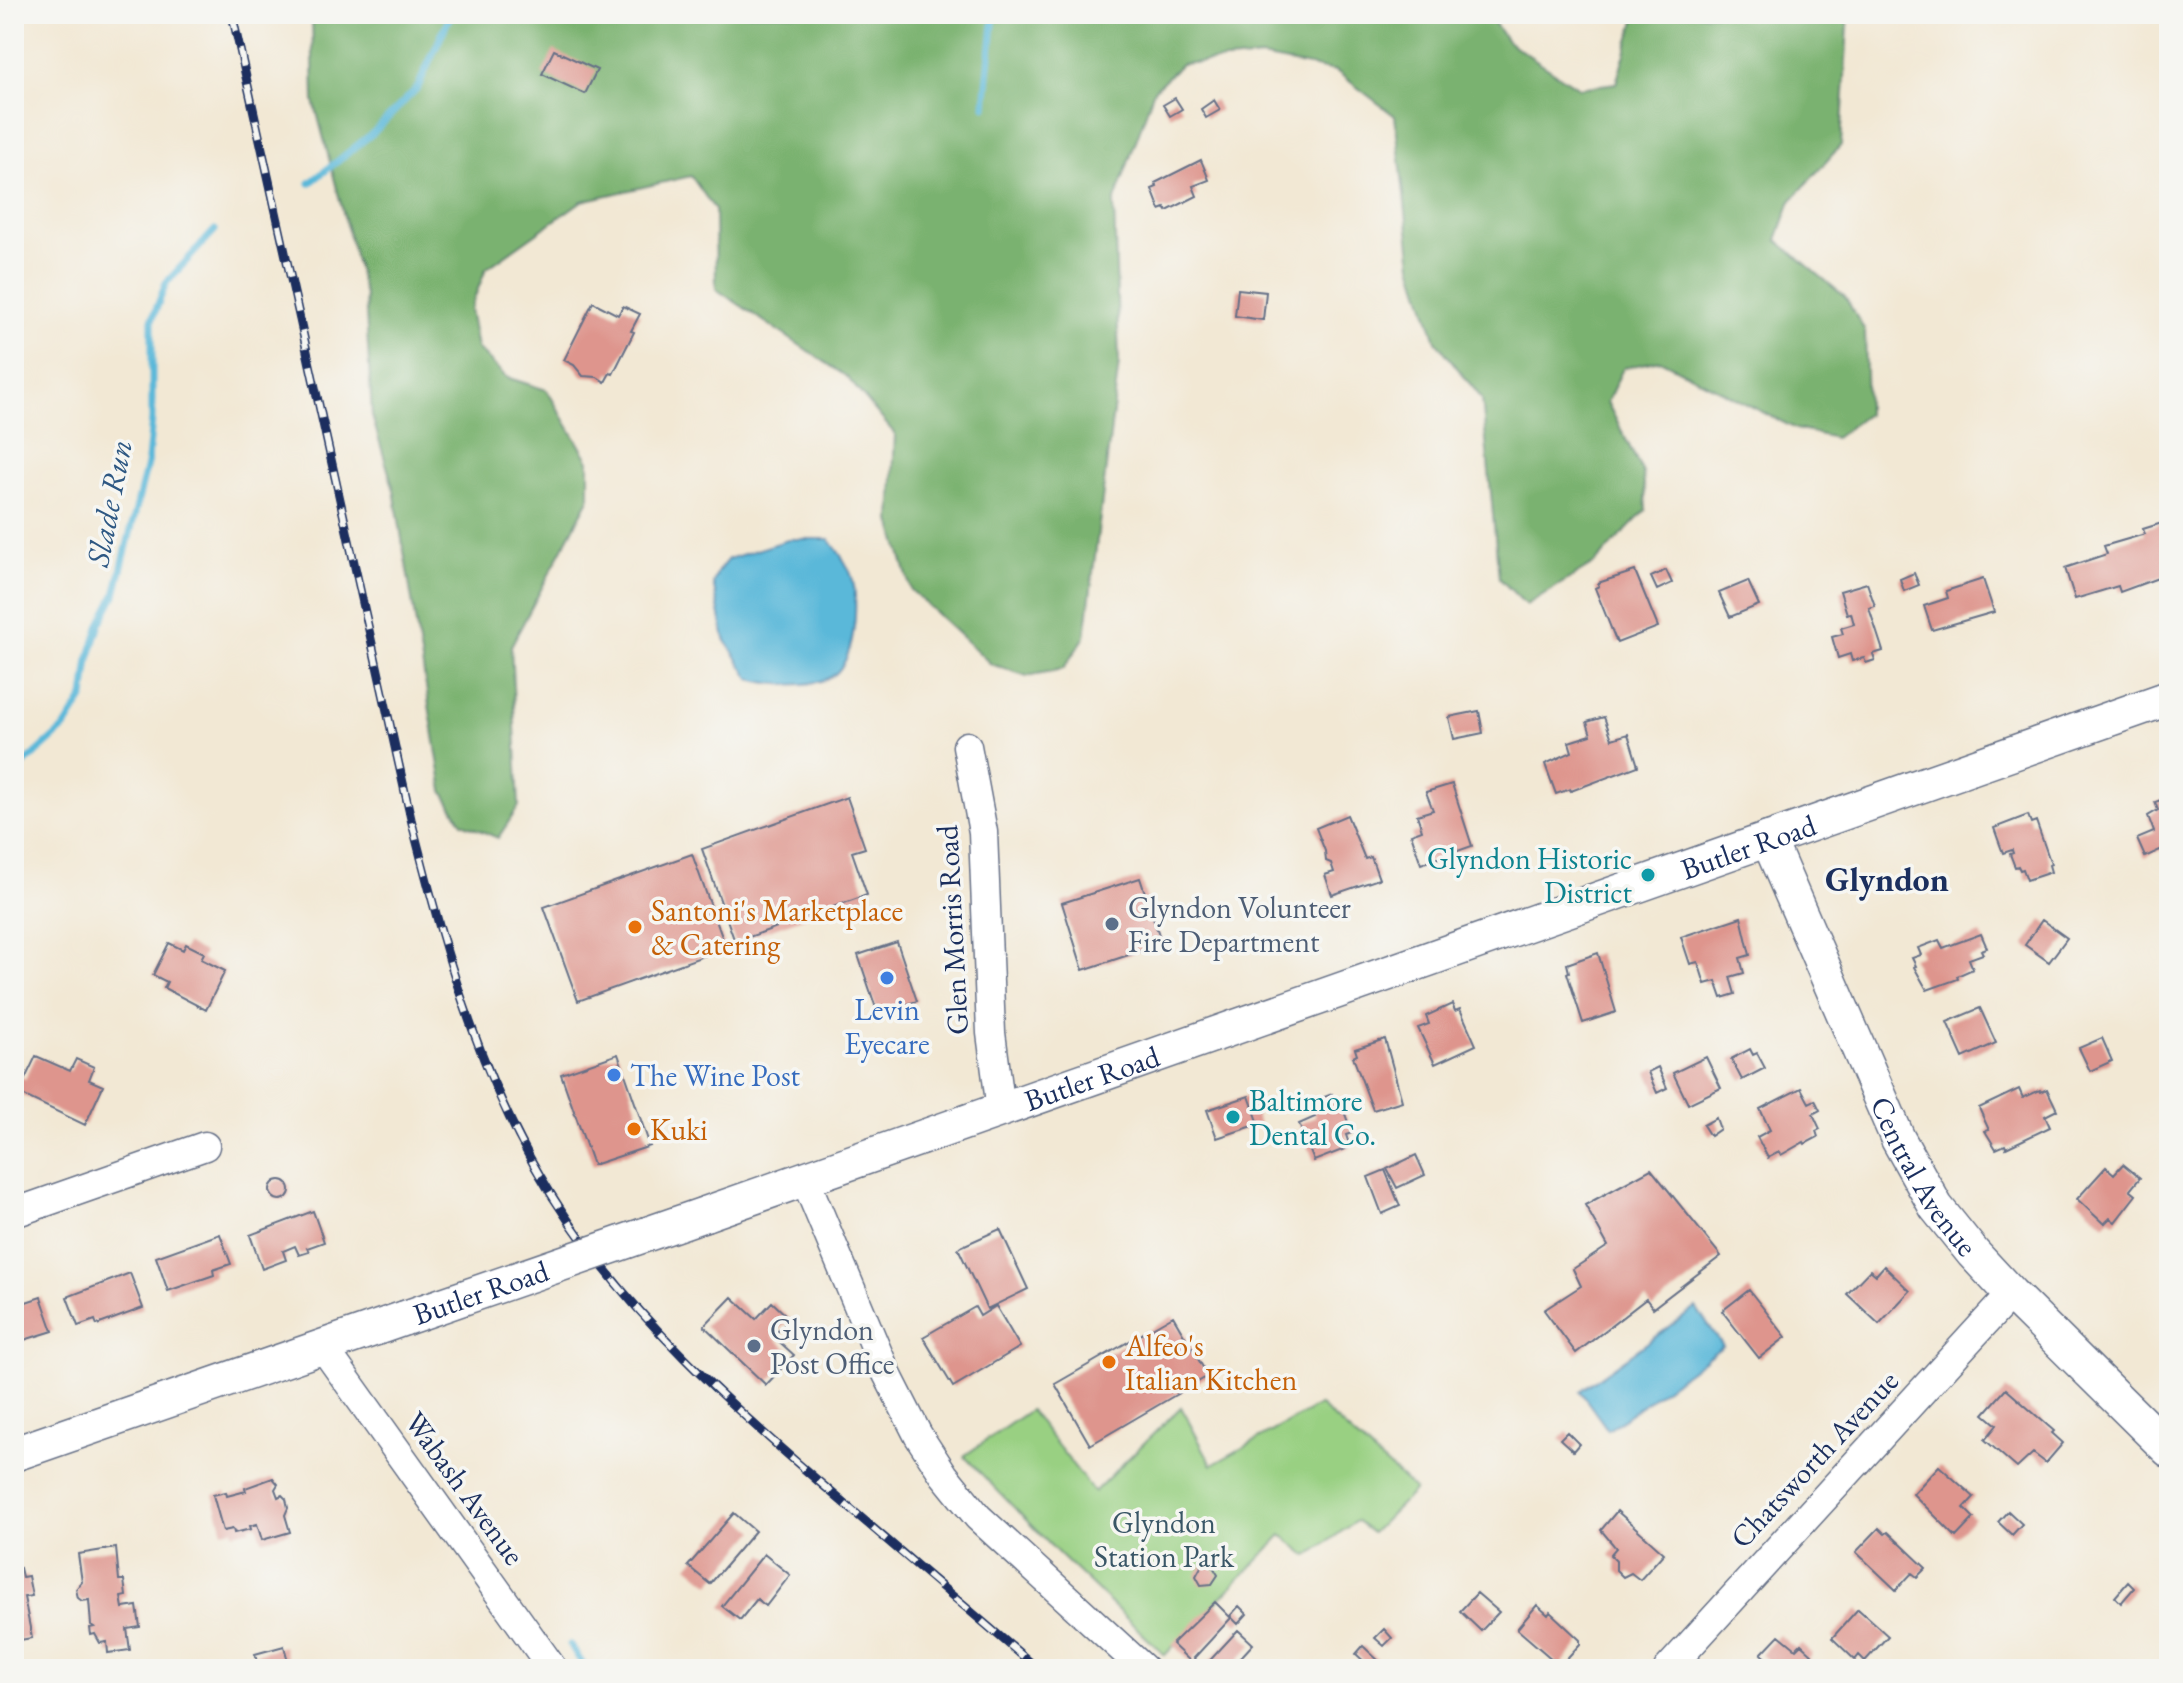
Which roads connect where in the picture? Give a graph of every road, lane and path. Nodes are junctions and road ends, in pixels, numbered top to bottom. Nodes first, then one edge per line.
1 (2169, 698) edge
2 (967, 746) dead end
3 (1768, 839) junction
4 (1001, 1110) junction
5 (205, 1146) dead end
6 (805, 1179) junction
7 (14, 1213) edge
8 (2011, 1294) junction
9 (323, 1347) junction
10 (2169, 1450) edge
11 (14, 1454) edge
12 (553, 1669) edge
13 (1144, 1669) edge
14 (1668, 1669) edge

1 - 3 main road, Butler Road
2 - 4 street, Glen Morris Road
3 - 4 main road, Butler Road
3 - 8 main road, Central Avenue
4 - 6 main road, Butler Road
5 - 7 street
6 - 9 main road, Butler Road, bridge
6 - 13 street
8 - 10 main road, Central Avenue
8 - 14 street, Chatsworth Avenue
9 - 11 main road, Butler Road
9 - 12 street, Wabash Avenue

